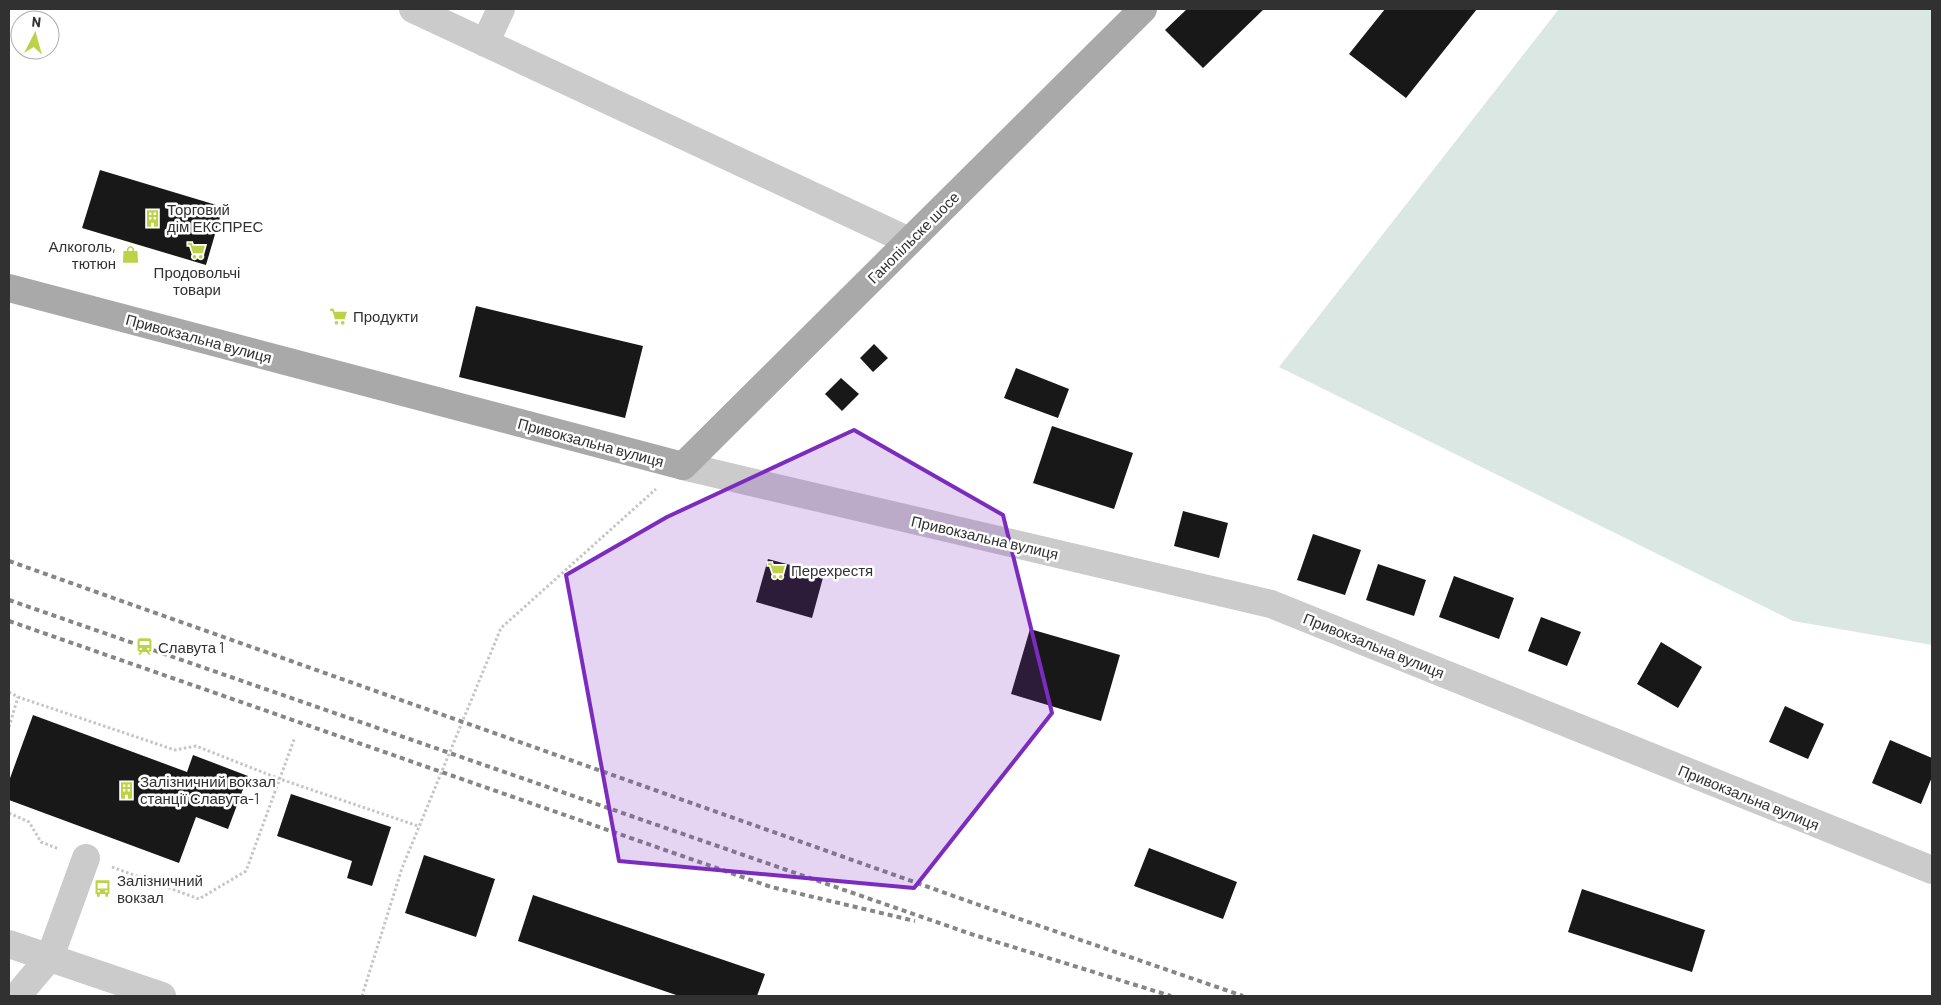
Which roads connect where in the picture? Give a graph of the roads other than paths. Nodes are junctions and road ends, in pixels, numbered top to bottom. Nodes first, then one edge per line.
1 (413, 9) edge
2 (501, 9) edge
3 (1143, 9) edge
4 (485, 43) junction
5 (909, 241) junction
6 (9, 288) edge
7 (683, 466) junction
8 (86, 858) dead end
9 (1932, 870) edge
10 (9, 944) edge
11 (50, 957) junction
12 (17, 996) edge
13 (162, 996) edge

1 - 4 street
2 - 4 street
3 - 5 main road, Ганопільске шосе
4 - 5 street
5 - 7 main road, Ганопільске шосе
6 - 7 main road, Привокзальна вулиця
7 - 9 street, Привокзальна вулиця
8 - 11 street
10 - 11 street
11 - 12 street
11 - 13 street

